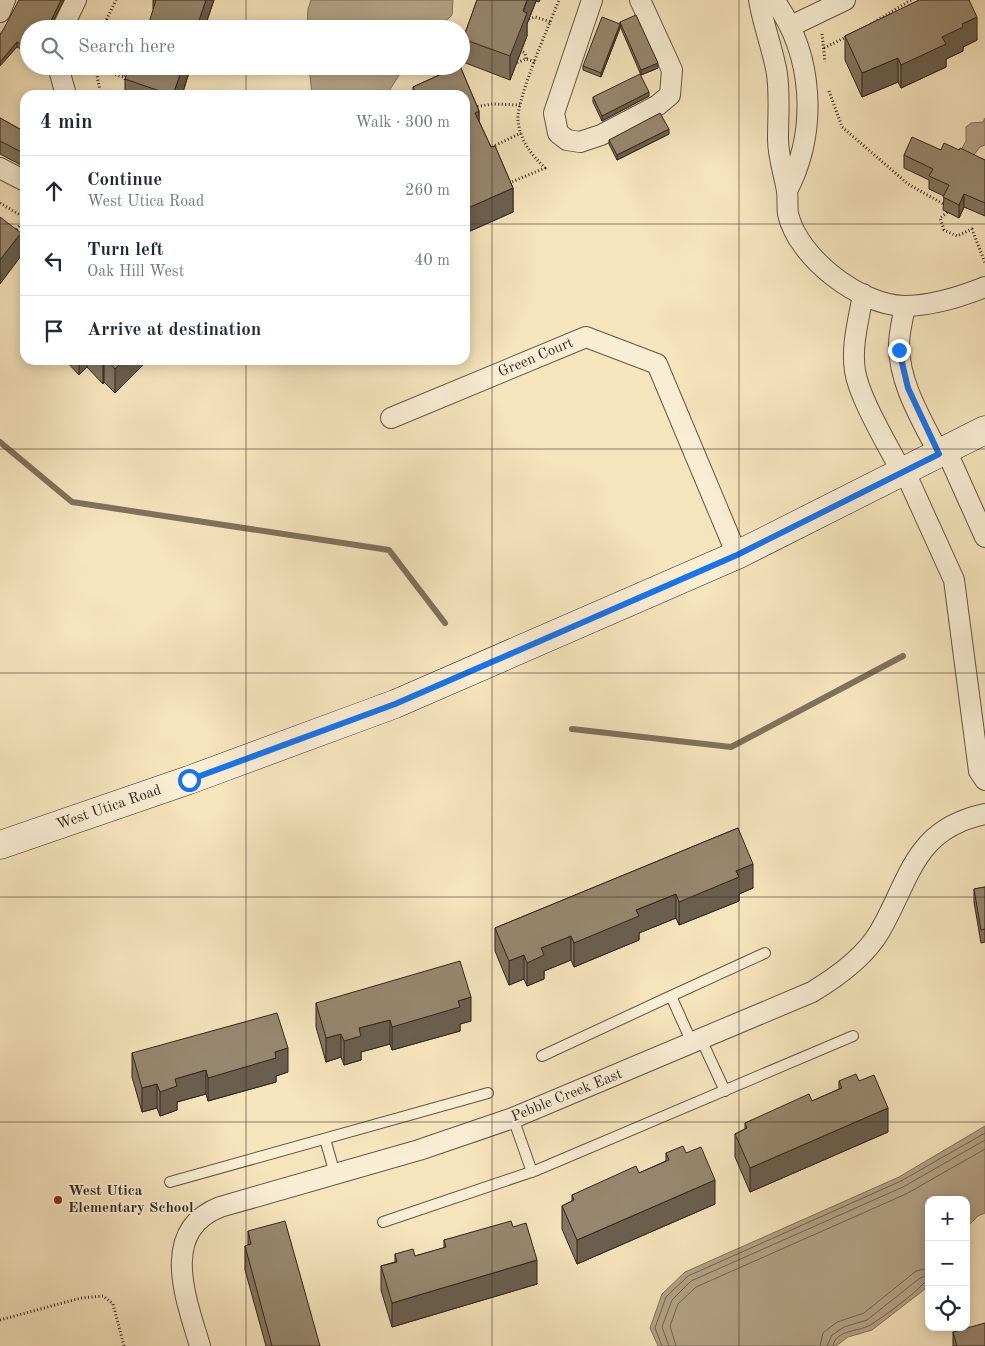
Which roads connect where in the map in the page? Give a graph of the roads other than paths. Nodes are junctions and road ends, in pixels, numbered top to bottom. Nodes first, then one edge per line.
1 (5, 0) edge
2 (76, 0) edge
3 (592, 0) edge
4 (640, 0) edge
5 (759, 0) edge
6 (774, 0) edge
7 (845, 0) edge
8 (0, 12) edge
9 (66, 20) edge
10 (791, 26) junction
11 (60, 75) edge
12 (65, 90) edge
13 (0, 168) edge
14 (20, 178) edge
15 (787, 191) junction
16 (985, 287) edge
17 (862, 294) junction
18 (905, 306) junction
19 (391, 418) dead end
20 (985, 430) edge
21 (943, 452) junction
22 (903, 472) junction
23 (985, 537) edge
24 (737, 555) junction
25 (985, 780) edge
26 (985, 814) edge
27 (0, 845) edge
28 (765, 953) dead end
29 (671, 996) junction
30 (853, 1036) dead end
31 (696, 1041) junction
32 (542, 1056) dead end
33 (725, 1091) junction
34 (488, 1093) dead end
35 (513, 1118) junction
36 (325, 1139) junction
37 (532, 1172) junction
38 (335, 1174) junction
39 (170, 1182) dead end
40 (382, 1222) dead end
41 (200, 1346) edge

1 - 8 street
2 - 9 street
3 - 4 street
5 - 15 street
6 - 10 street
7 - 10 street
10 - 15 street
11 - 12 street
13 - 14 street
15 - 17 street
16 - 18 street
17 - 18 street
17 - 22 street
18 - 21 street
19 - 24 street, Green Court
20 - 21 street, West Utica Road
21 - 22 street, West Utica Road
21 - 23 street
22 - 24 street, West Utica Road
22 - 25 street
24 - 27 street, West Utica Road
26 - 31 street, Pebble Creek East
28 - 29 lane
29 - 31 lane
29 - 32 lane
30 - 33 lane
31 - 33 lane
31 - 35 street, Pebble Creek East
33 - 37 lane
34 - 36 lane
35 - 37 lane
35 - 38 street, Pebble Creek East
36 - 38 lane
36 - 39 lane
37 - 40 lane
38 - 41 street, Pebble Creek East

